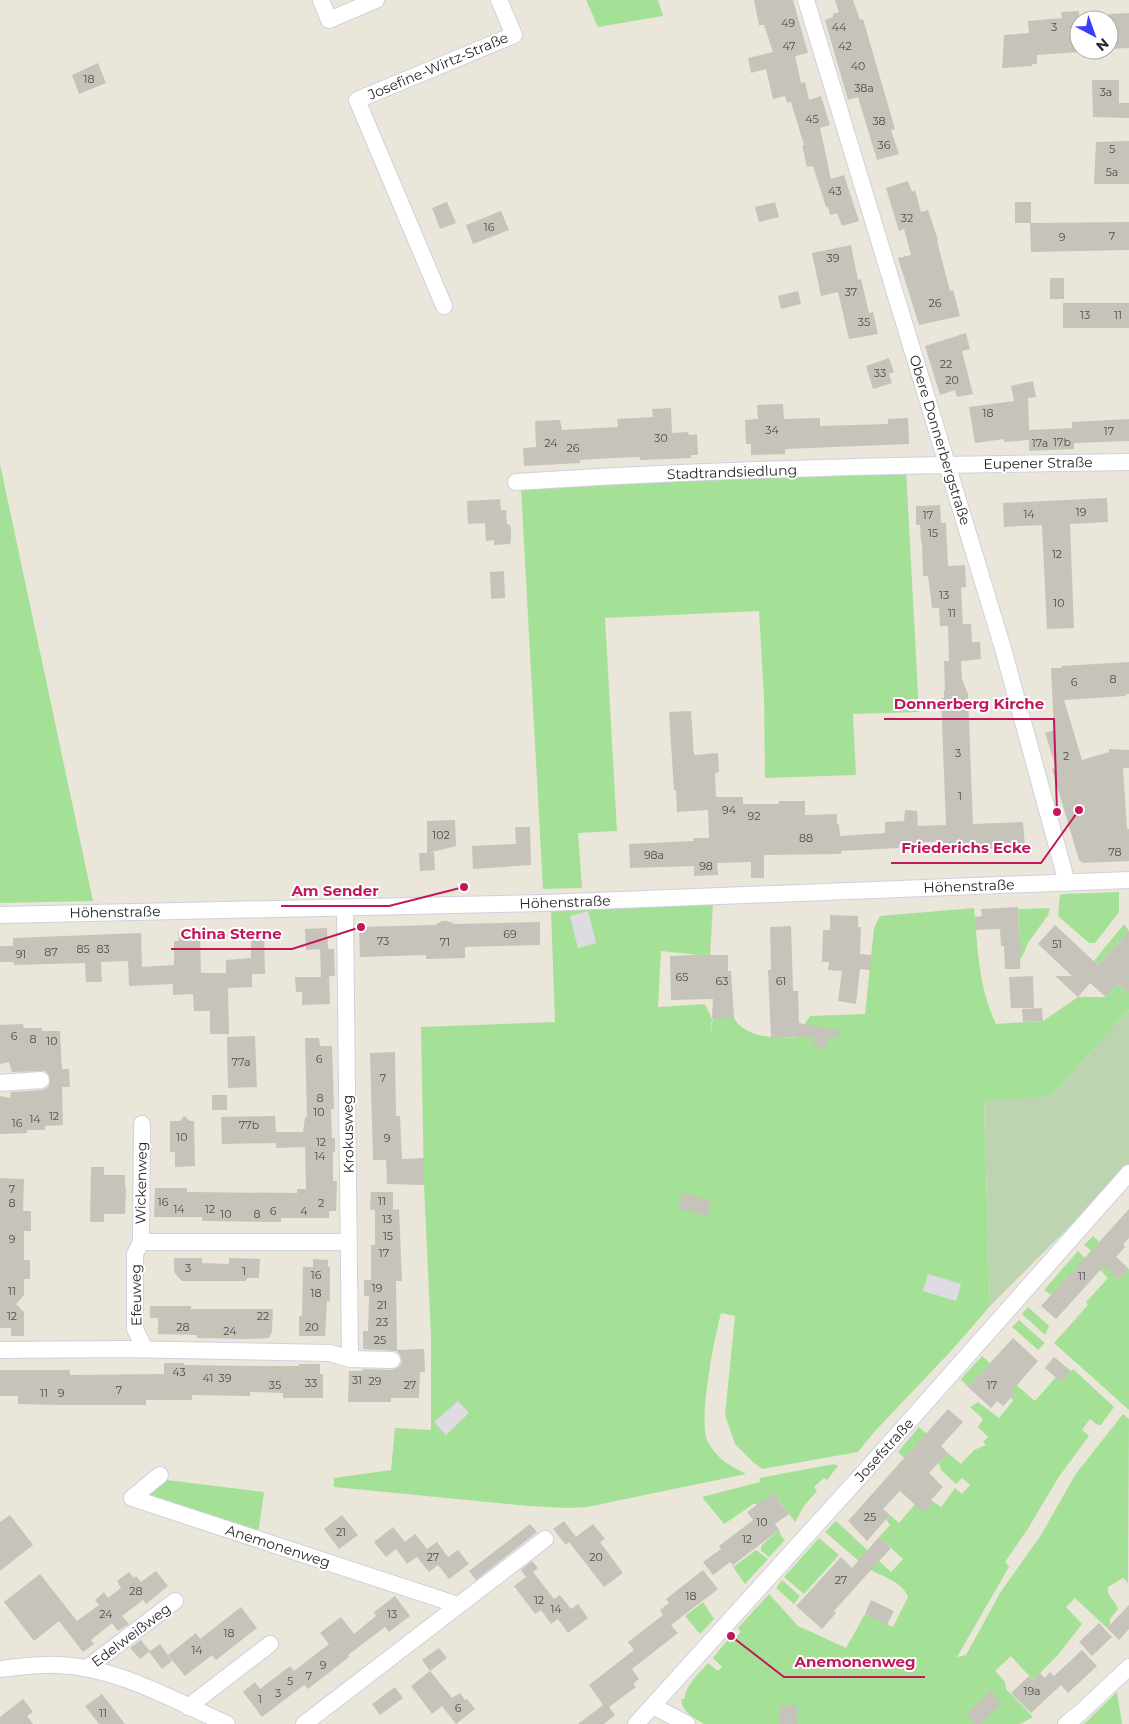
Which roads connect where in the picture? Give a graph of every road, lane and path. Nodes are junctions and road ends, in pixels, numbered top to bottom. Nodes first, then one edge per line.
1 (321, 0) edge
2 (376, 0) edge
3 (499, 0) edge
4 (806, 0) edge
5 (444, 306) dead end
6 (1129, 462) edge
7 (948, 464) junction
8 (516, 482) dead end
9 (1129, 880) edge
10 (1067, 883) junction
11 (345, 908) junction
12 (0, 915) edge
13 (41, 1080) dead end
14 (0, 1083) edge
15 (142, 1124) dead end
16 (1129, 1173) edge
17 (141, 1242) junction
18 (349, 1242) junction
19 (134, 1329) junction
20 (122, 1349) junction
21 (145, 1349) junction
22 (0, 1350) edge
23 (350, 1359) junction
24 (392, 1360) dead end
25 (160, 1475) dead end
26 (545, 1539) dead end
27 (175, 1601) dead end
28 (458, 1605) junction
29 (270, 1644) dead end
30 (1129, 1667) edge
31 (86, 1668) junction
32 (0, 1669) edge
33 (653, 1706) junction
34 (188, 1707) junction
35 (227, 1724) edge
36 (304, 1724) edge
37 (636, 1724) edge
38 (687, 1724) edge
39 (1066, 1724) edge

1 - 2 street
3 - 5 street, Josefine-Wirtz-Straße
4 - 7 street, Obere Donnerbergstraße
6 - 7 street, Eupener Straße
7 - 8 street, Stadtrandsiedlung
7 - 10 street, Obere Donnerbergstraße
9 - 10 street, Höhenstraße
10 - 11 street, Höhenstraße
11 - 12 street, Höhenstraße
11 - 18 street, Krokusweg
13 - 14 street
15 - 17 street, Wickenweg
16 - 33 street, Josefstraße
17 - 18 street
17 - 19 street, Efeuweg
18 - 23 street, Krokusweg
19 - 20 street
19 - 21 street, Efeuweg
20 - 21 street
20 - 22 street
21 - 23 street
23 - 24 street
25 - 28 street, Anemonenweg
26 - 28 street
27 - 31 street, Edelweißweg
28 - 36 street
29 - 34 street
30 - 39 street
31 - 32 street, Edelweißweg
31 - 34 street, Edelweißweg
33 - 37 street, Josefstraße
33 - 38 street
34 - 35 street, Edelweißweg

